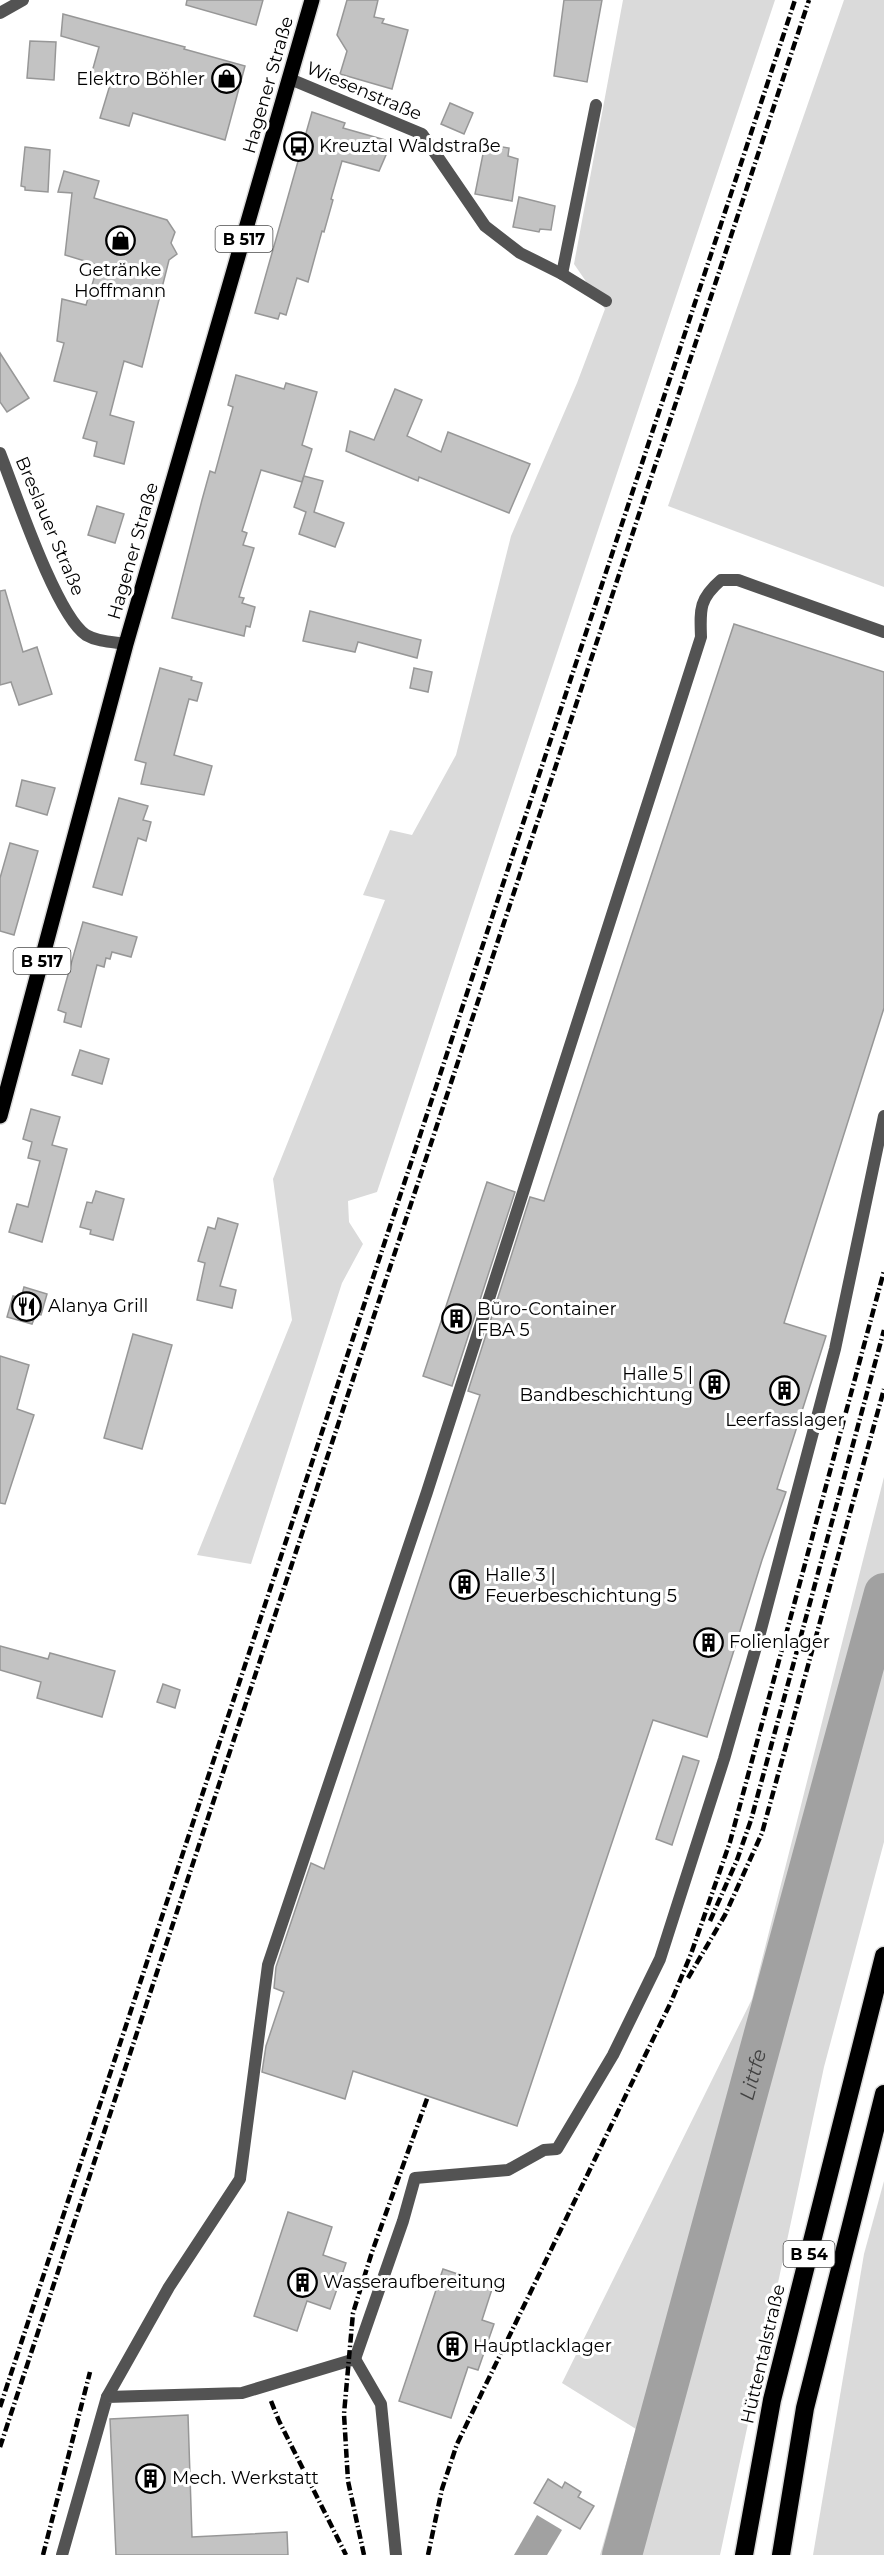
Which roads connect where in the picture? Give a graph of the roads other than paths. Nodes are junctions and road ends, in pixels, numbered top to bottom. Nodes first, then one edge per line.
1 (23, 0) edge
2 (312, 0) edge
3 (0, 13) edge
4 (290, 80) junction
5 (596, 105) dead end
6 (562, 274) junction
7 (606, 301) dead end
8 (0, 453) edge
9 (884, 632) edge
10 (126, 644) junction
11 (0, 1116) edge
12 (884, 1116) edge
13 (884, 1956) edge
14 (884, 2094) edge
15 (355, 2359) junction
16 (106, 2397) junction
17 (62, 2555) edge
18 (396, 2555) edge
19 (744, 2555) edge
20 (782, 2555) edge

1 - 3 street
2 - 4 main road, Hagener Straße / B 517
4 - 6 street, Wiesenstraße
4 - 10 main road, Hagener Straße / B 517
5 - 6 street
6 - 7 street, Wiesenstraße
8 - 10 street, Breslauer Straße
9 - 16 street
10 - 11 main road, Hagener Straße / B 517
12 - 15 street
13 - 19 highway, Hüttentalstraße / B 54
14 - 20 highway, B 54
15 - 16 street
15 - 18 street
16 - 17 street

